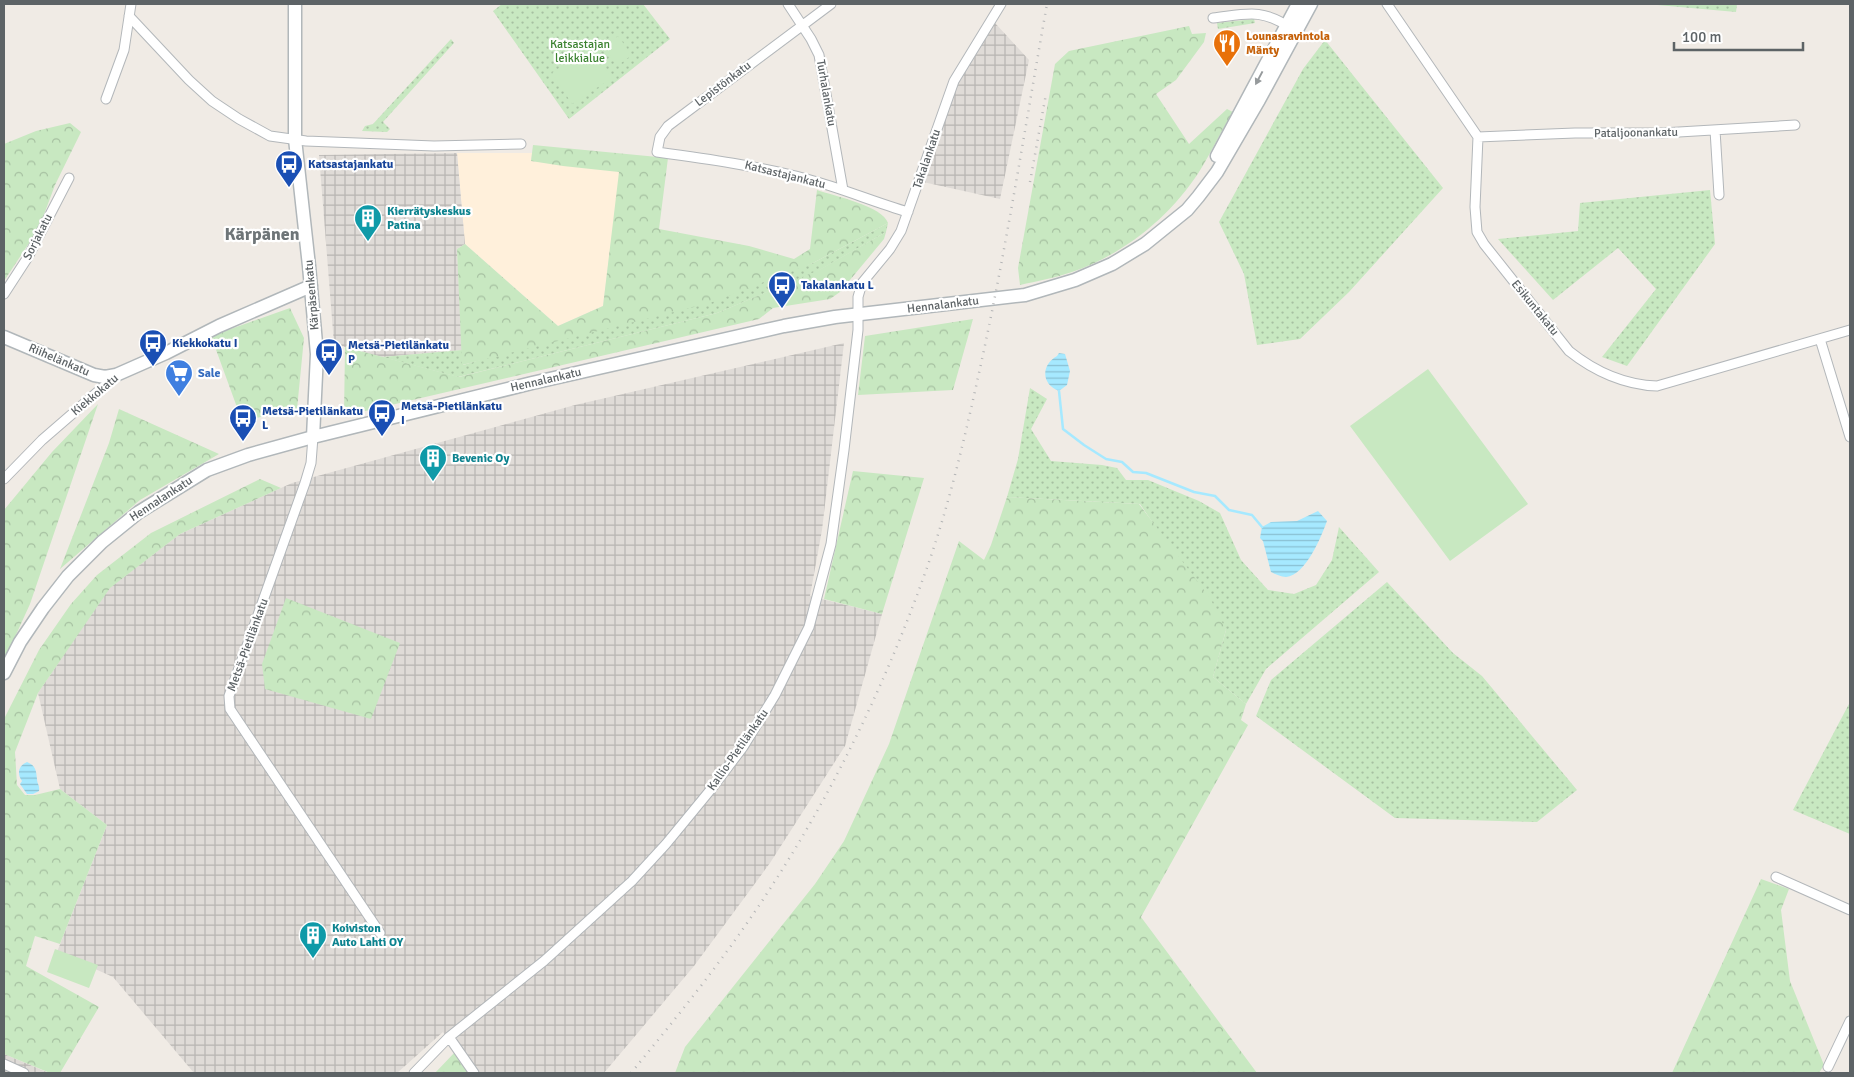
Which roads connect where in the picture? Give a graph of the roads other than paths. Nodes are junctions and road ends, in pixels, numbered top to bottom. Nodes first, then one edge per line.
1 (131, 4) edge
2 (295, 4) edge
3 (788, 4) edge
4 (832, 4) edge
5 (1002, 4) edge
6 (1298, 4) edge
7 (1311, 4) edge
8 (1388, 4) edge
9 (129, 16) junction
10 (1213, 18) dead end
11 (802, 25) junction
12 (1291, 28) junction
13 (106, 99) dead end
14 (1795, 125) dead end
15 (1715, 130) junction
16 (1478, 137) junction
17 (295, 139) junction
18 (520, 144) dead end
19 (657, 152) joint
20 (69, 178) dead end
21 (843, 190) junction
22 (1719, 195) dead end
23 (908, 212) junction
24 (311, 286) junction
25 (4, 294) edge
26 (858, 315) junction
27 (1850, 330) edge
28 (4, 337) edge
29 (1820, 338) junction
30 (116, 376) junction
31 (1850, 437) edge
32 (313, 438) junction
33 (4, 479) edge
34 (4, 672) edge
35 (1776, 877) dead end
36 (1850, 910) edge
37 (380, 933) dead end
38 (1850, 1021) edge
39 (449, 1037) junction
40 (4, 1064) edge
41 (1828, 1067) dead end
42 (24, 1073) edge
43 (414, 1073) edge
44 (474, 1073) edge

1 - 9 street
2 - 17 street, Kärpäsenkatu
3 - 11 street, Turhalankatu
4 - 11 street, Lepistönkatu
5 - 23 street, Takalankatu
6 - 12 street, Hennalankatu
7 - 12 street, Hennalankatu
8 - 16 street
9 - 13 street
9 - 17 street
10 - 12 street
11 - 19 street, Lepistönkatu
11 - 21 street, Turhalankatu
12 - 26 street, Hennalankatu
14 - 15 street, Pataljoonankatu
15 - 16 street, Pataljoonankatu
15 - 22 street
16 - 29 street, Esikuntakatu
17 - 18 street
17 - 24 street, Kärpäsenkatu
19 - 21 street, Katsastajankatu
20 - 25 street, Sorjakatu
21 - 23 street, Katsastajankatu
23 - 26 street, Takalankatu
24 - 30 street, Kiekkokatu
24 - 32 street, Kärpäsenkatu
26 - 32 street, Hennalankatu
26 - 39 street, Kallio-Pietilänkatu
27 - 29 street, Esikuntakatu
28 - 30 street, Riihelänkatu
29 - 31 street
30 - 33 street, Kiekkokatu
32 - 34 street, Hennalankatu
32 - 37 street, Metsä-Pietilänkatu
35 - 36 street
38 - 41 street
39 - 43 street, Kallio-Pietilänkatu
39 - 44 street
40 - 42 street

